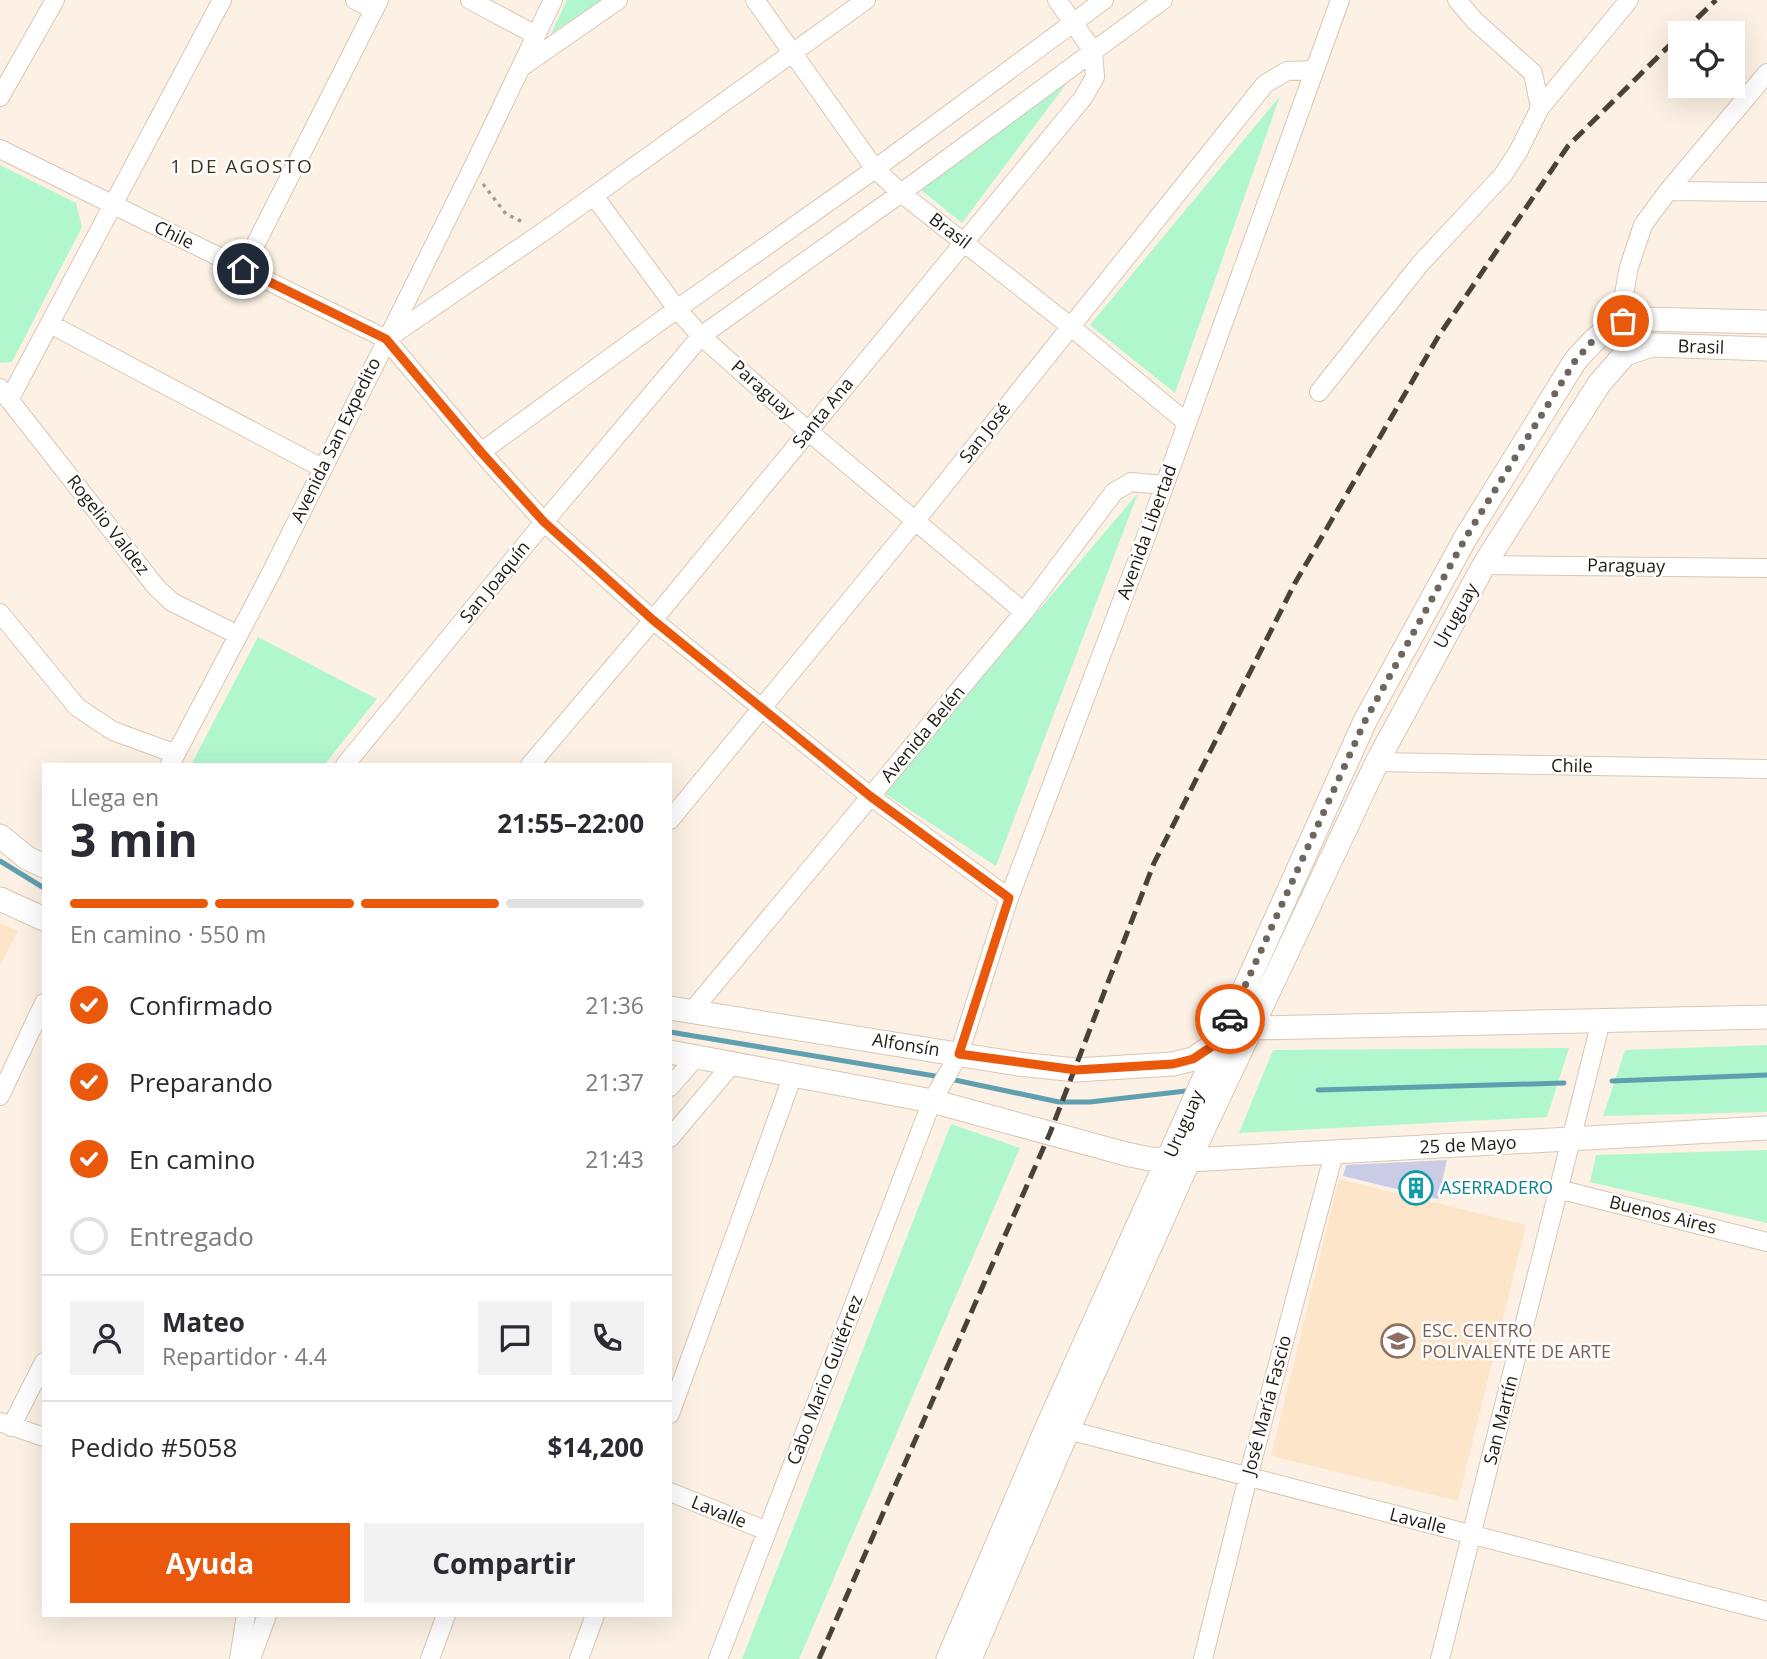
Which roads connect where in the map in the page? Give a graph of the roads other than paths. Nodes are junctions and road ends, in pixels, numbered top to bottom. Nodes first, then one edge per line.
1 (55, 0) edge
2 (222, 0) edge
3 (355, 0) edge
4 (470, 0) edge
5 (553, 0) edge
6 (618, 0) edge
7 (755, 0) edge
8 (866, 0) edge
9 (1057, 0) edge
10 (1104, 0) edge
11 (1163, 0) edge
12 (1340, 0) edge
13 (1457, 0) edge
14 (1629, 0) edge
15 (376, 5) edge
16 (1073, 22) junction
17 (536, 35) junction
18 (1093, 51) junction
19 (793, 52) junction
20 (521, 68) junction
21 (1314, 70) junction
22 (1767, 73) edge
23 (0, 97) edge
24 (1540, 108) junction
25 (0, 149) edge
26 (875, 169) junction
27 (1668, 191) junction
28 (1767, 192) edge
29 (901, 193) junction
30 (594, 196) junction
31 (112, 204) junction
32 (964, 242) junction
33 (243, 269) junction
34 (677, 309) junction
35 (1623, 321) junction
36 (1767, 322) edge
37 (50, 324) junction
38 (1070, 326) junction
39 (701, 336) junction
40 (386, 339) junction
41 (1635, 349) junction
42 (1767, 349) edge
43 (1319, 392) dead end
44 (5, 394) edge
45 (1186, 422) junction
46 (808, 431) junction
47 (481, 452) junction
48 (322, 468) junction
49 (1164, 485) junction
50 (916, 520) junction
51 (544, 522) junction
52 (1484, 565) junction
53 (1767, 568) edge
54 (1024, 612) junction
55 (0, 613) edge
56 (653, 620) junction
57 (238, 635) junction
58 (761, 707) junction
59 (173, 760) edge
60 (1377, 762) junction
61 (347, 763) edge
62 (532, 763) edge
63 (1767, 769) edge
64 (870, 796) junction
65 (672, 818) edge
66 (0, 836) edge
67 (42, 865) edge
68 (1009, 898) junction
69 (0, 899) edge
70 (42, 918) edge
71 (42, 1007) edge
72 (681, 1010) edge
73 (1767, 1017) edge
74 (1601, 1021) junction
75 (1253, 1028) junction
76 (1220, 1041) junction
77 (672, 1052) edge
78 (697, 1056) junction
79 (957, 1059) junction
80 (733, 1063) junction
81 (793, 1075) junction
82 (672, 1085) edge
83 (1, 1090) edge
84 (936, 1094) junction
85 (1767, 1128) edge
86 (672, 1136) edge
87 (1571, 1139) junction
88 (1334, 1153) junction
89 (1179, 1160) junction
90 (1558, 1189) junction
91 (1767, 1242) edge
92 (42, 1365) edge
93 (672, 1408) edge
94 (6, 1425) edge
95 (1068, 1430) junction
96 (42, 1436) edge
97 (1248, 1477) junction
98 (672, 1493) edge
99 (767, 1531) junction
100 (1473, 1535) junction
101 (1767, 1611) edge
102 (246, 1617) edge
103 (266, 1617) edge
104 (445, 1617) edge
105 (594, 1617) edge
106 (239, 1659) edge
107 (251, 1659) edge
108 (430, 1659) edge
109 (579, 1659) edge
110 (718, 1659) edge
111 (948, 1659) edge
112 (970, 1659) edge
113 (1203, 1659) edge
114 (1440, 1659) edge

1 - 23 street
2 - 31 street
3 - 15 street
4 - 17 street
5 - 17 street, Avenida San Expedito
6 - 20 street
7 - 19 street, Brasil
8 - 19 street
9 - 16 street
10 - 16 street
11 - 18 street, San Joaquín
12 - 21 street, Avenida Libertad
13 - 24 street
14 - 24 street
15 - 33 street
16 - 18 street
16 - 26 street
17 - 20 street, Avenida San Expedito
18 - 29 street, San Joaquín
18 - 32 street, Santa Ana
19 - 26 street, Brasil
19 - 30 street
20 - 40 street, Avenida San Expedito
21 - 38 street, San José
21 - 45 street, Avenida Libertad
22 - 27 street
24 - 43 street
25 - 31 street, Chile
26 - 29 street, Brasil
26 - 34 street
27 - 28 street
27 - 35 street
29 - 32 street, Brasil
29 - 39 street, San Joaquín
30 - 34 street, Paraguay
30 - 40 street
31 - 33 street, Chile
31 - 37 street
32 - 38 street, Brasil
32 - 46 street, Santa Ana
33 - 40 street, Chile
34 - 39 street, Paraguay
34 - 47 street
35 - 36 street
35 - 41 street
35 - 76 street, Uruguay
37 - 44 street
37 - 48 street
38 - 45 street, Brasil
38 - 50 street, San José
39 - 46 street, Paraguay
39 - 51 street, San Joaquín
40 - 47 street, Chile
40 - 48 street, Avenida San Expedito
41 - 42 street, Brasil
41 - 52 street, Uruguay
44 - 57 street, Rogelio Valdez
45 - 49 street, Avenida Libertad
46 - 50 street, Paraguay
46 - 56 street, Santa Ana
47 - 51 street, Chile
48 - 57 street, Avenida San Expedito
49 - 54 street, Avenida Belén
49 - 68 street, Avenida Libertad
50 - 54 street, Paraguay
50 - 58 street, San José
51 - 56 street, Chile
51 - 61 street, San Joaquín
52 - 53 street, Paraguay
52 - 60 street, Uruguay
54 - 64 street, Avenida Belén
55 - 59 street
56 - 58 street, Chile
56 - 62 street, Santa Ana
57 - 59 street, Avenida San Expedito
58 - 64 street, Chile
58 - 65 street, San José
60 - 63 street, Chile
60 - 75 street, Uruguay
64 - 68 street, Chile
64 - 72 street, Avenida Belén
66 - 67 street
68 - 79 street, Avenida Libertad
69 - 70 street
71 - 83 street
72 - 79 street, Alfonsín
73 - 74 street
74 - 75 street
74 - 87 street, San Martín
75 - 76 street
75 - 89 street, Uruguay
76 - 79 street, Alfonsín
76 - 89 street, Uruguay
77 - 78 street
78 - 80 street
78 - 82 street
79 - 84 street, Cabo Mario Guitérrez
80 - 81 street
80 - 86 street
81 - 84 street
81 - 93 street
84 - 89 street
84 - 99 street, Cabo Mario Guitérrez
85 - 87 street, 25 de Mayo
87 - 88 street, 25 de Mayo
87 - 90 street, San Martín
88 - 89 street, 25 de Mayo
88 - 97 street, José María Fascio
89 - 95 street, Uruguay
89 - 111 street, Uruguay
90 - 91 street, Buenos Aires
90 - 100 street, San Martín
92 - 94 street
94 - 96 street
95 - 97 street, Lavalle
95 - 112 street, Uruguay
97 - 100 street, Lavalle
97 - 113 street, José María Fascio
98 - 99 street, Lavalle
99 - 110 street, Cabo Mario Guitérrez
100 - 101 street, Lavalle
100 - 114 street, San Martín
102 - 106 street
103 - 107 street
104 - 108 street
105 - 109 street

